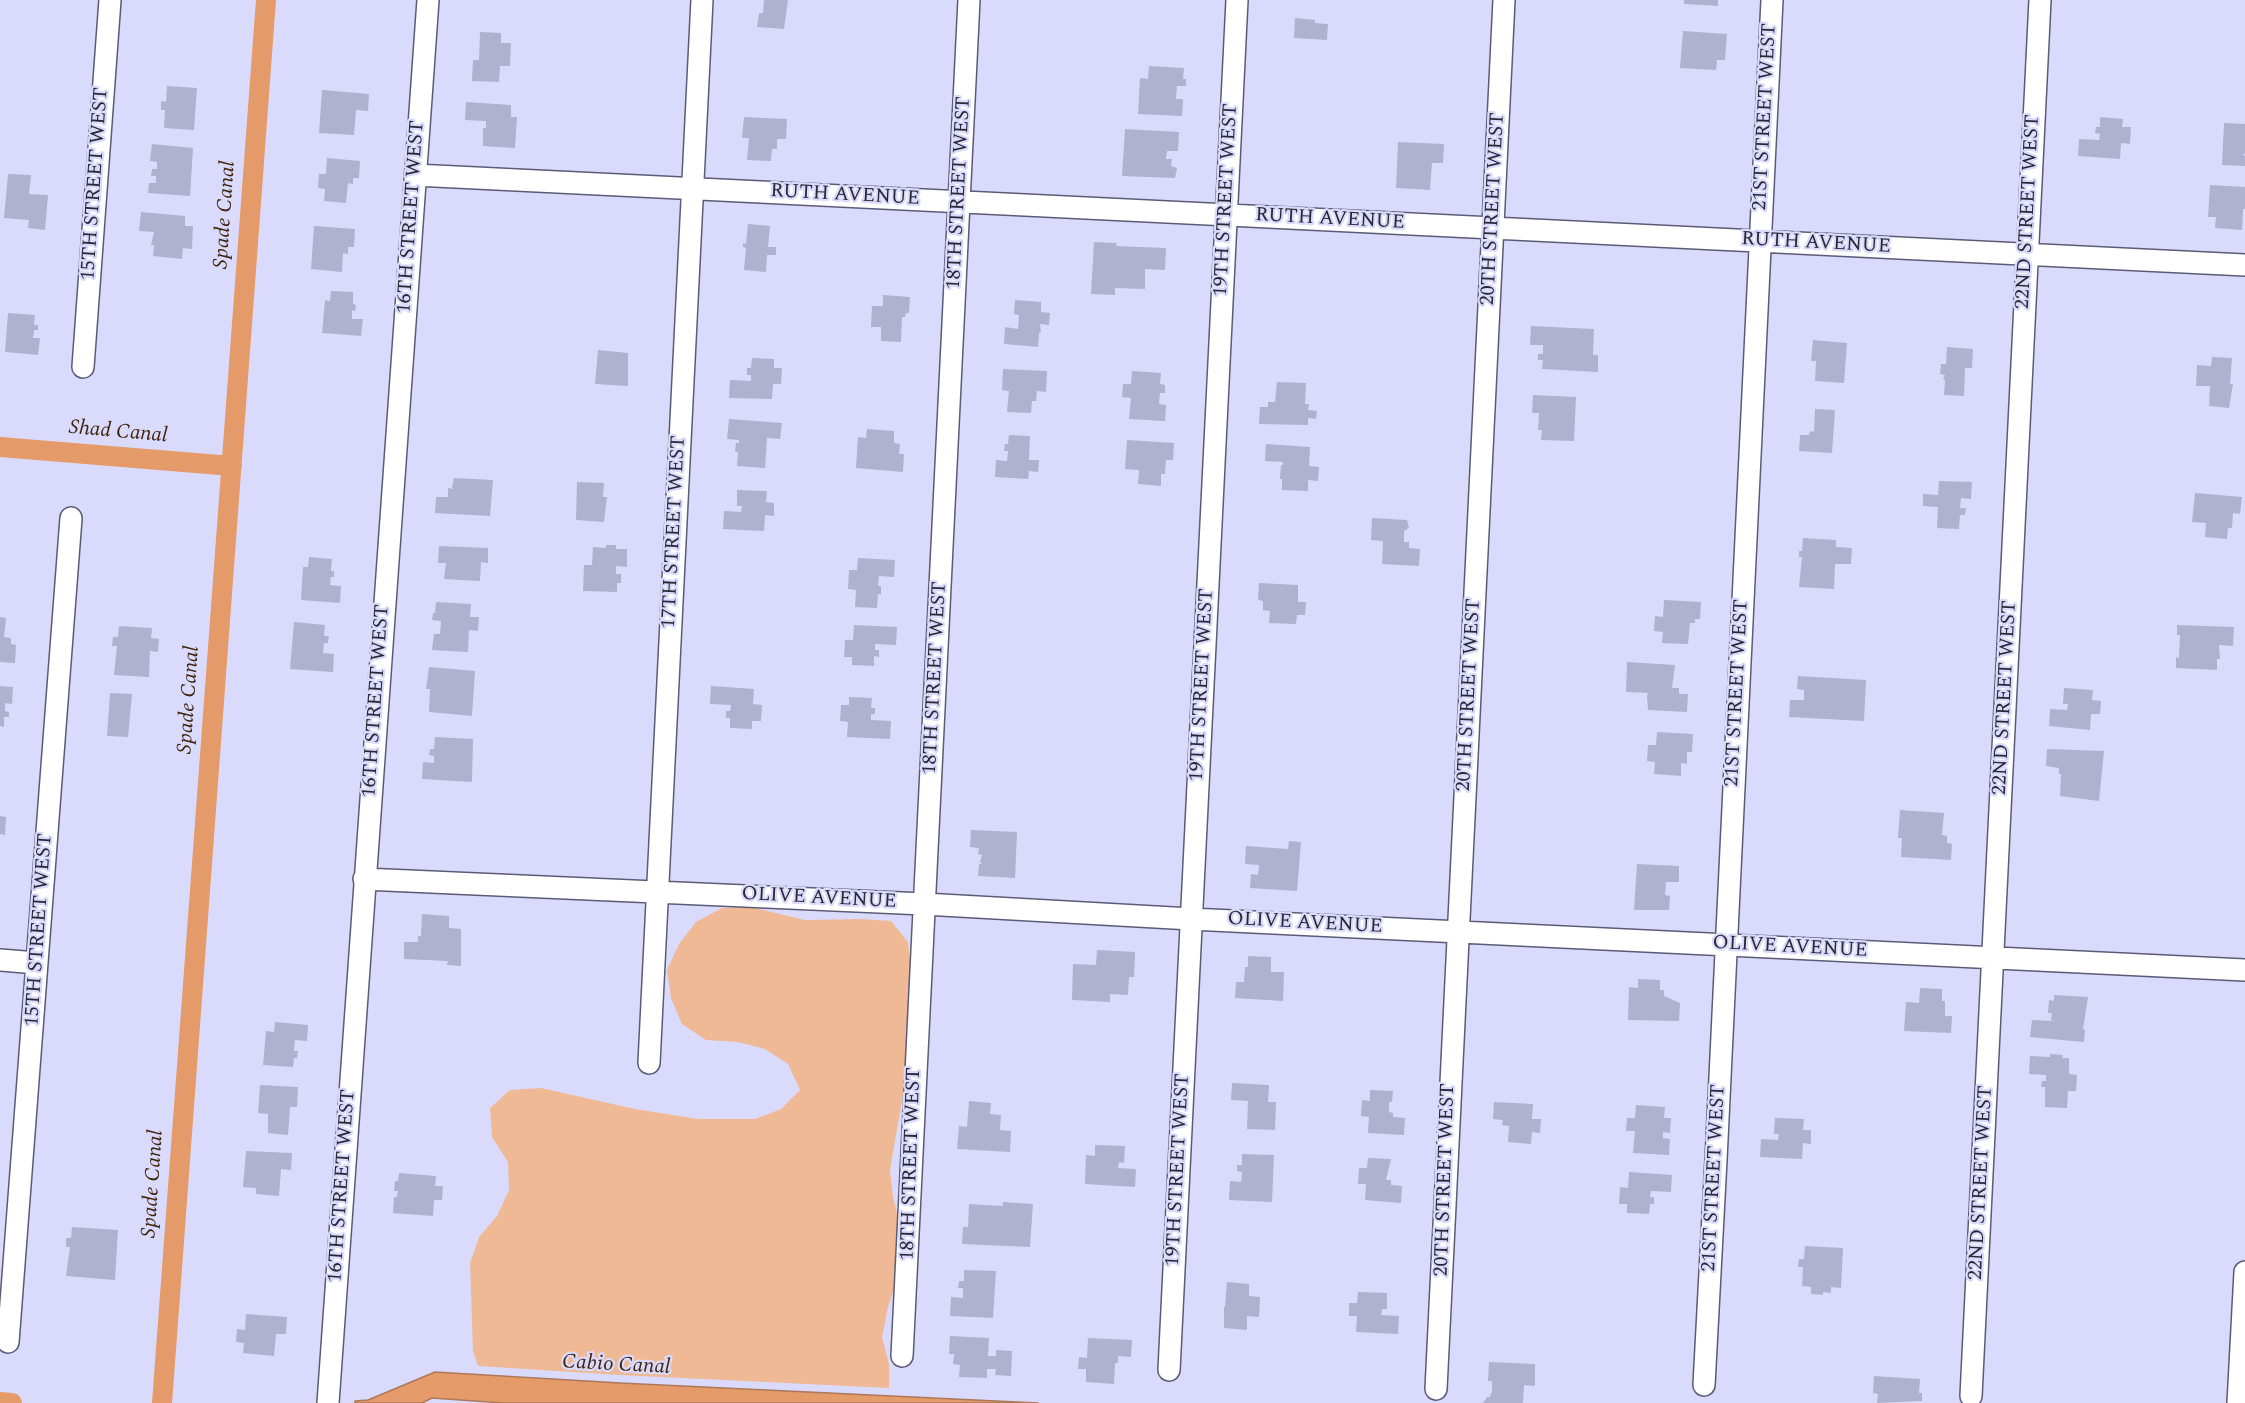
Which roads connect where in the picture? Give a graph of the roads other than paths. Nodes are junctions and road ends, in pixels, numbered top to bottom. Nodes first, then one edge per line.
1 (110, 0) edge
2 (428, 0) edge
3 (702, 0) edge
4 (969, 0) edge
5 (1237, 0) edge
6 (1504, 0) edge
7 (1772, 0) edge
8 (2040, 0) edge
9 (416, 175) junction
10 (692, 188) junction
11 (959, 201) junction
12 (1226, 214) junction
13 (1493, 228) junction
14 (1760, 242) junction
15 (2027, 254) junction
16 (2245, 265) edge
17 (83, 367) dead end
18 (71, 518) dead end
19 (364, 879) junction
20 (658, 892) junction
21 (924, 904) junction
22 (1191, 919) junction
23 (1458, 932) junction
24 (1725, 945) junction
25 (1993, 958) junction
26 (0, 960) edge
27 (37, 963) junction
28 (2245, 970) edge
29 (649, 1063) dead end
30 (2245, 1272) edge
31 (2244, 1322) edge
32 (8, 1341) dead end
33 (902, 1356) dead end
34 (1169, 1370) dead end
35 (1704, 1385) dead end
36 (1436, 1389) dead end
37 (1971, 1396) dead end
38 (328, 1403) edge
39 (2238, 1403) edge

1 - 17 street, 15TH STREET WEST
2 - 9 street, 16TH STREET WEST
3 - 10 street, 17TH STREET WEST
4 - 11 street, 18TH STREET WEST
5 - 12 street, 19TH STREET WEST
6 - 13 street, 20TH STREET WEST
7 - 14 street, 21ST STREET WEST
8 - 15 street, 22ND STREET WEST
9 - 10 street, RUTH AVENUE
9 - 19 street, 16TH STREET WEST
10 - 11 street, RUTH AVENUE
10 - 20 street, 17TH STREET WEST
11 - 12 street, RUTH AVENUE
11 - 21 street, 18TH STREET WEST
12 - 13 street, RUTH AVENUE
12 - 22 street, 19TH STREET WEST
13 - 14 street, RUTH AVENUE
13 - 23 street, 20TH STREET WEST
14 - 15 street, RUTH AVENUE
14 - 24 street, 21ST STREET WEST
15 - 16 street, RUTH AVENUE
15 - 25 street, 22ND STREET WEST
18 - 27 street, 15TH STREET WEST
19 - 20 street, OLIVE AVENUE
19 - 38 street, 16TH STREET WEST
20 - 21 street, OLIVE AVENUE
20 - 29 street, 17TH STREET WEST
21 - 22 street, OLIVE AVENUE
21 - 33 street, 18TH STREET WEST
22 - 23 street, OLIVE AVENUE
22 - 34 street, 19TH STREET WEST
23 - 24 street, OLIVE AVENUE
23 - 36 street, 20TH STREET WEST
24 - 25 street, OLIVE AVENUE
24 - 35 street, 21ST STREET WEST
25 - 28 street, OLIVE AVENUE
25 - 37 street, 22ND STREET WEST
26 - 27 street
27 - 32 street, 15TH STREET WEST
30 - 31 street
31 - 39 street

